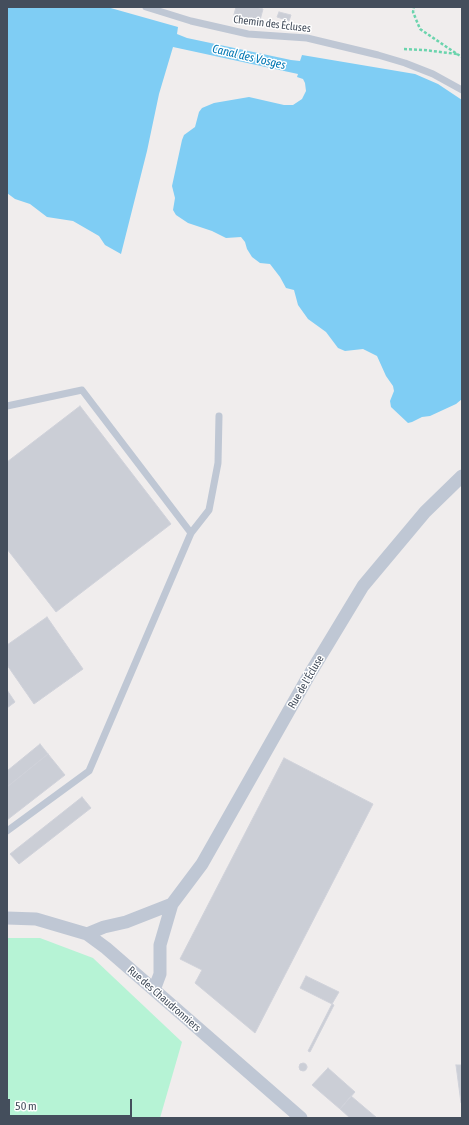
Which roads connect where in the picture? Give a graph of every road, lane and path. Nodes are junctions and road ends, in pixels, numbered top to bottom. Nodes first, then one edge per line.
1 (146, 7) edge
2 (414, 7) edge
3 (402, 50) dead end
4 (456, 54) junction
5 (462, 56) edge
6 (462, 90) edge
7 (7, 406) edge
8 (219, 416) dead end
9 (462, 476) edge
10 (191, 533) junction
11 (7, 831) edge
12 (172, 904) junction
13 (7, 918) edge
14 (87, 934) junction
15 (154, 990) junction
16 (301, 1118) edge

1 - 6 lane, Chemin des Écluses
2 - 4 path
3 - 4 path
4 - 5 path
7 - 10 lane
8 - 10 lane
9 - 12 street, Rue de l'Écluse
10 - 11 lane
12 - 14 street
12 - 15 street, Rue de l'Écluse
13 - 14 street, Rue des Chaudronniers
14 - 15 street, Rue des Chaudronniers
15 - 16 street, Rue des Chaudronniers

